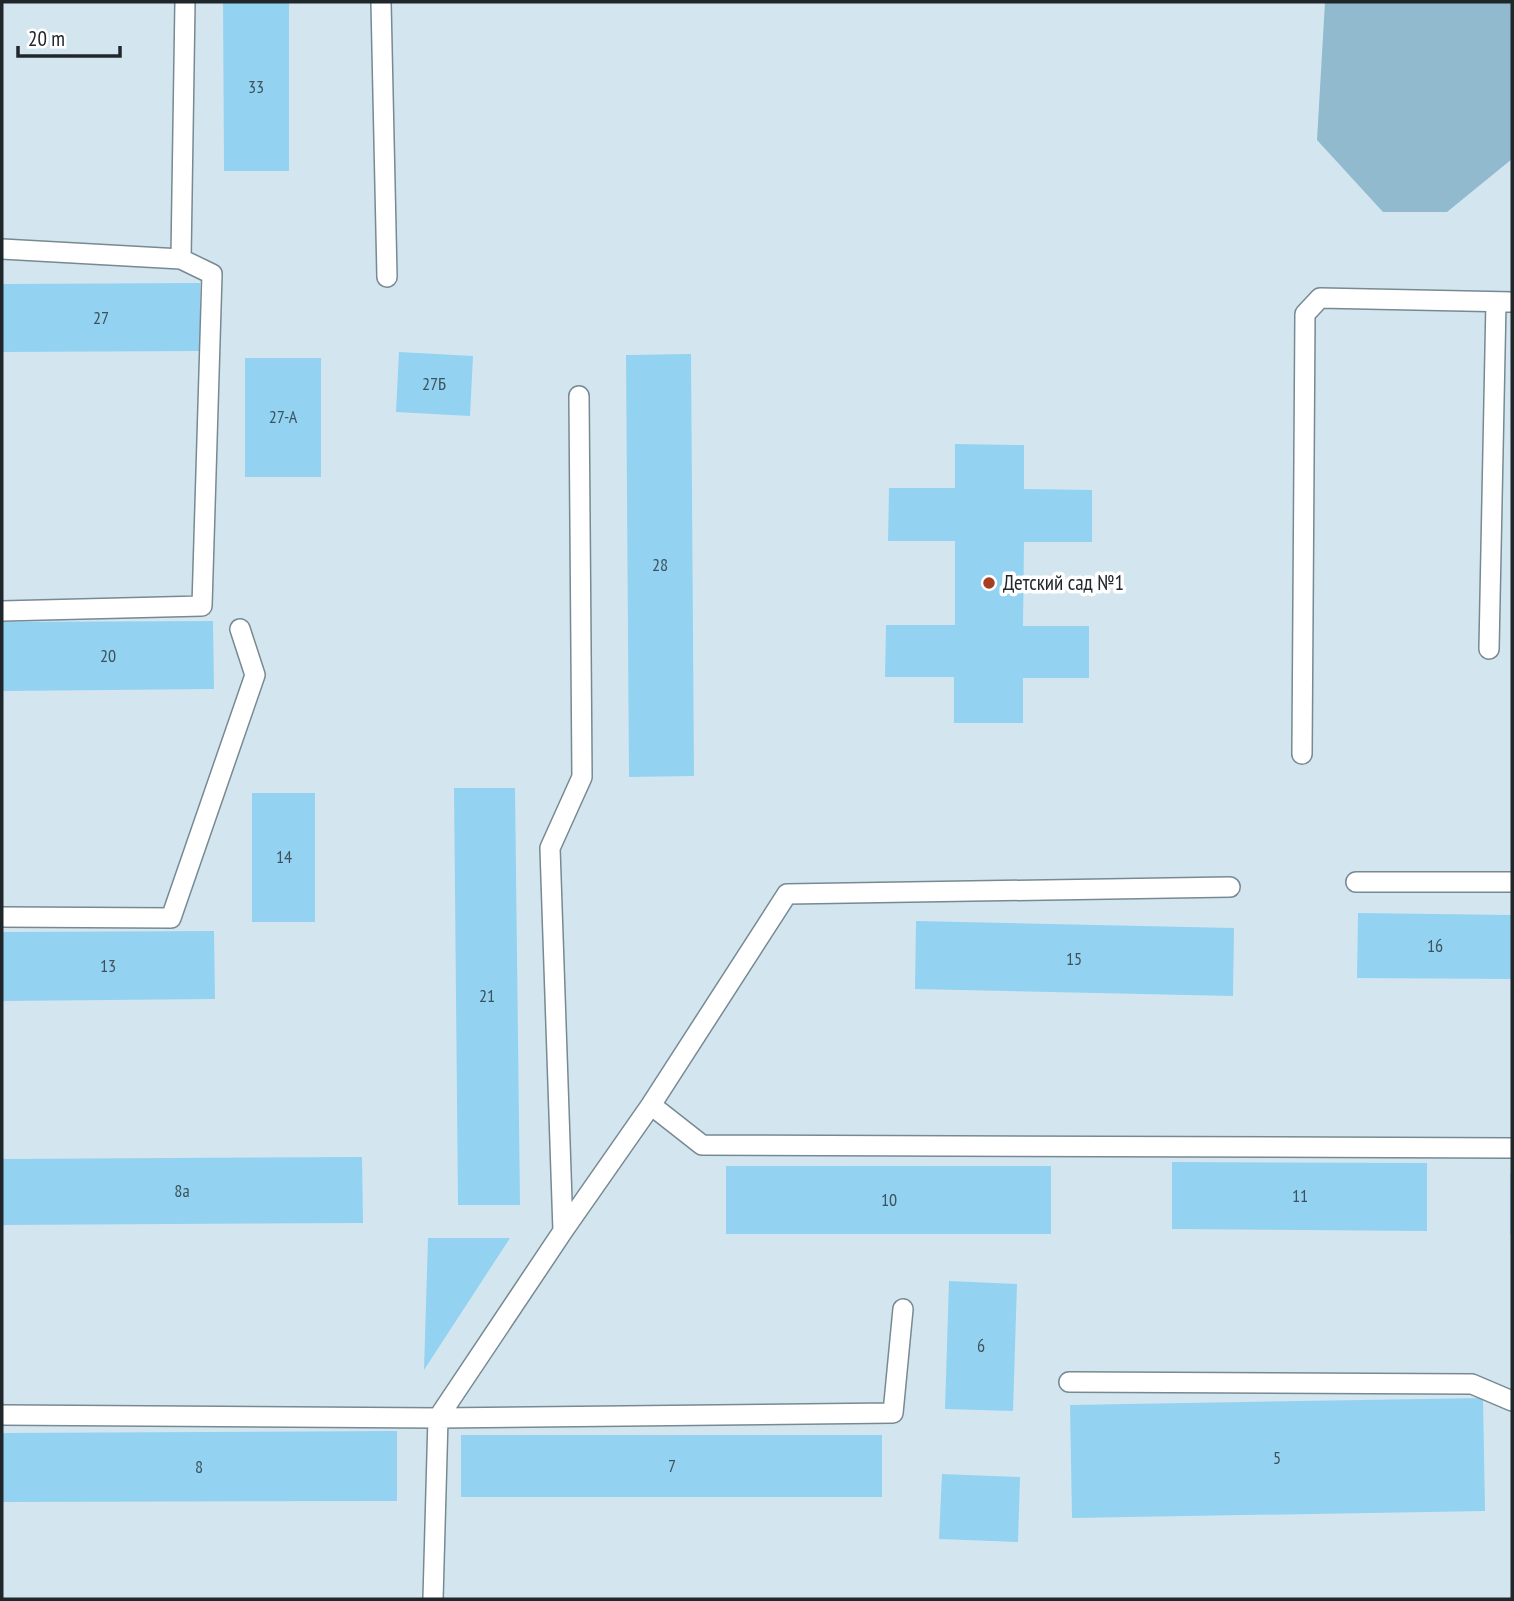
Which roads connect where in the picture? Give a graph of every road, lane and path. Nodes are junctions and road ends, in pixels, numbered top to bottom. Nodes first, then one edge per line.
1 (185, 2) edge
2 (381, 2) edge
3 (2, 249) edge
4 (181, 259) junction
5 (387, 277) dead end
6 (1504, 302) edge
7 (579, 396) dead end
8 (2, 611) edge
9 (240, 629) dead end
10 (1489, 649) dead end
11 (1302, 754) dead end
12 (1356, 882) dead end
13 (1512, 882) edge
14 (1230, 887) dead end
15 (2, 917) edge
16 (650, 1105) junction
17 (1512, 1148) edge
18 (563, 1231) junction
19 (903, 1309) dead end
20 (1069, 1382) dead end
21 (1512, 1401) edge
22 (2, 1415) edge
23 (438, 1418) junction
24 (433, 1599) edge

1 - 4 lane
2 - 5 lane
3 - 4 lane
4 - 8 lane
6 - 10 lane
6 - 11 lane
7 - 18 lane
9 - 15 lane
12 - 13 lane
14 - 16 lane
16 - 17 lane
16 - 18 lane
18 - 23 lane
19 - 23 lane
20 - 21 lane
22 - 23 lane
23 - 24 lane

